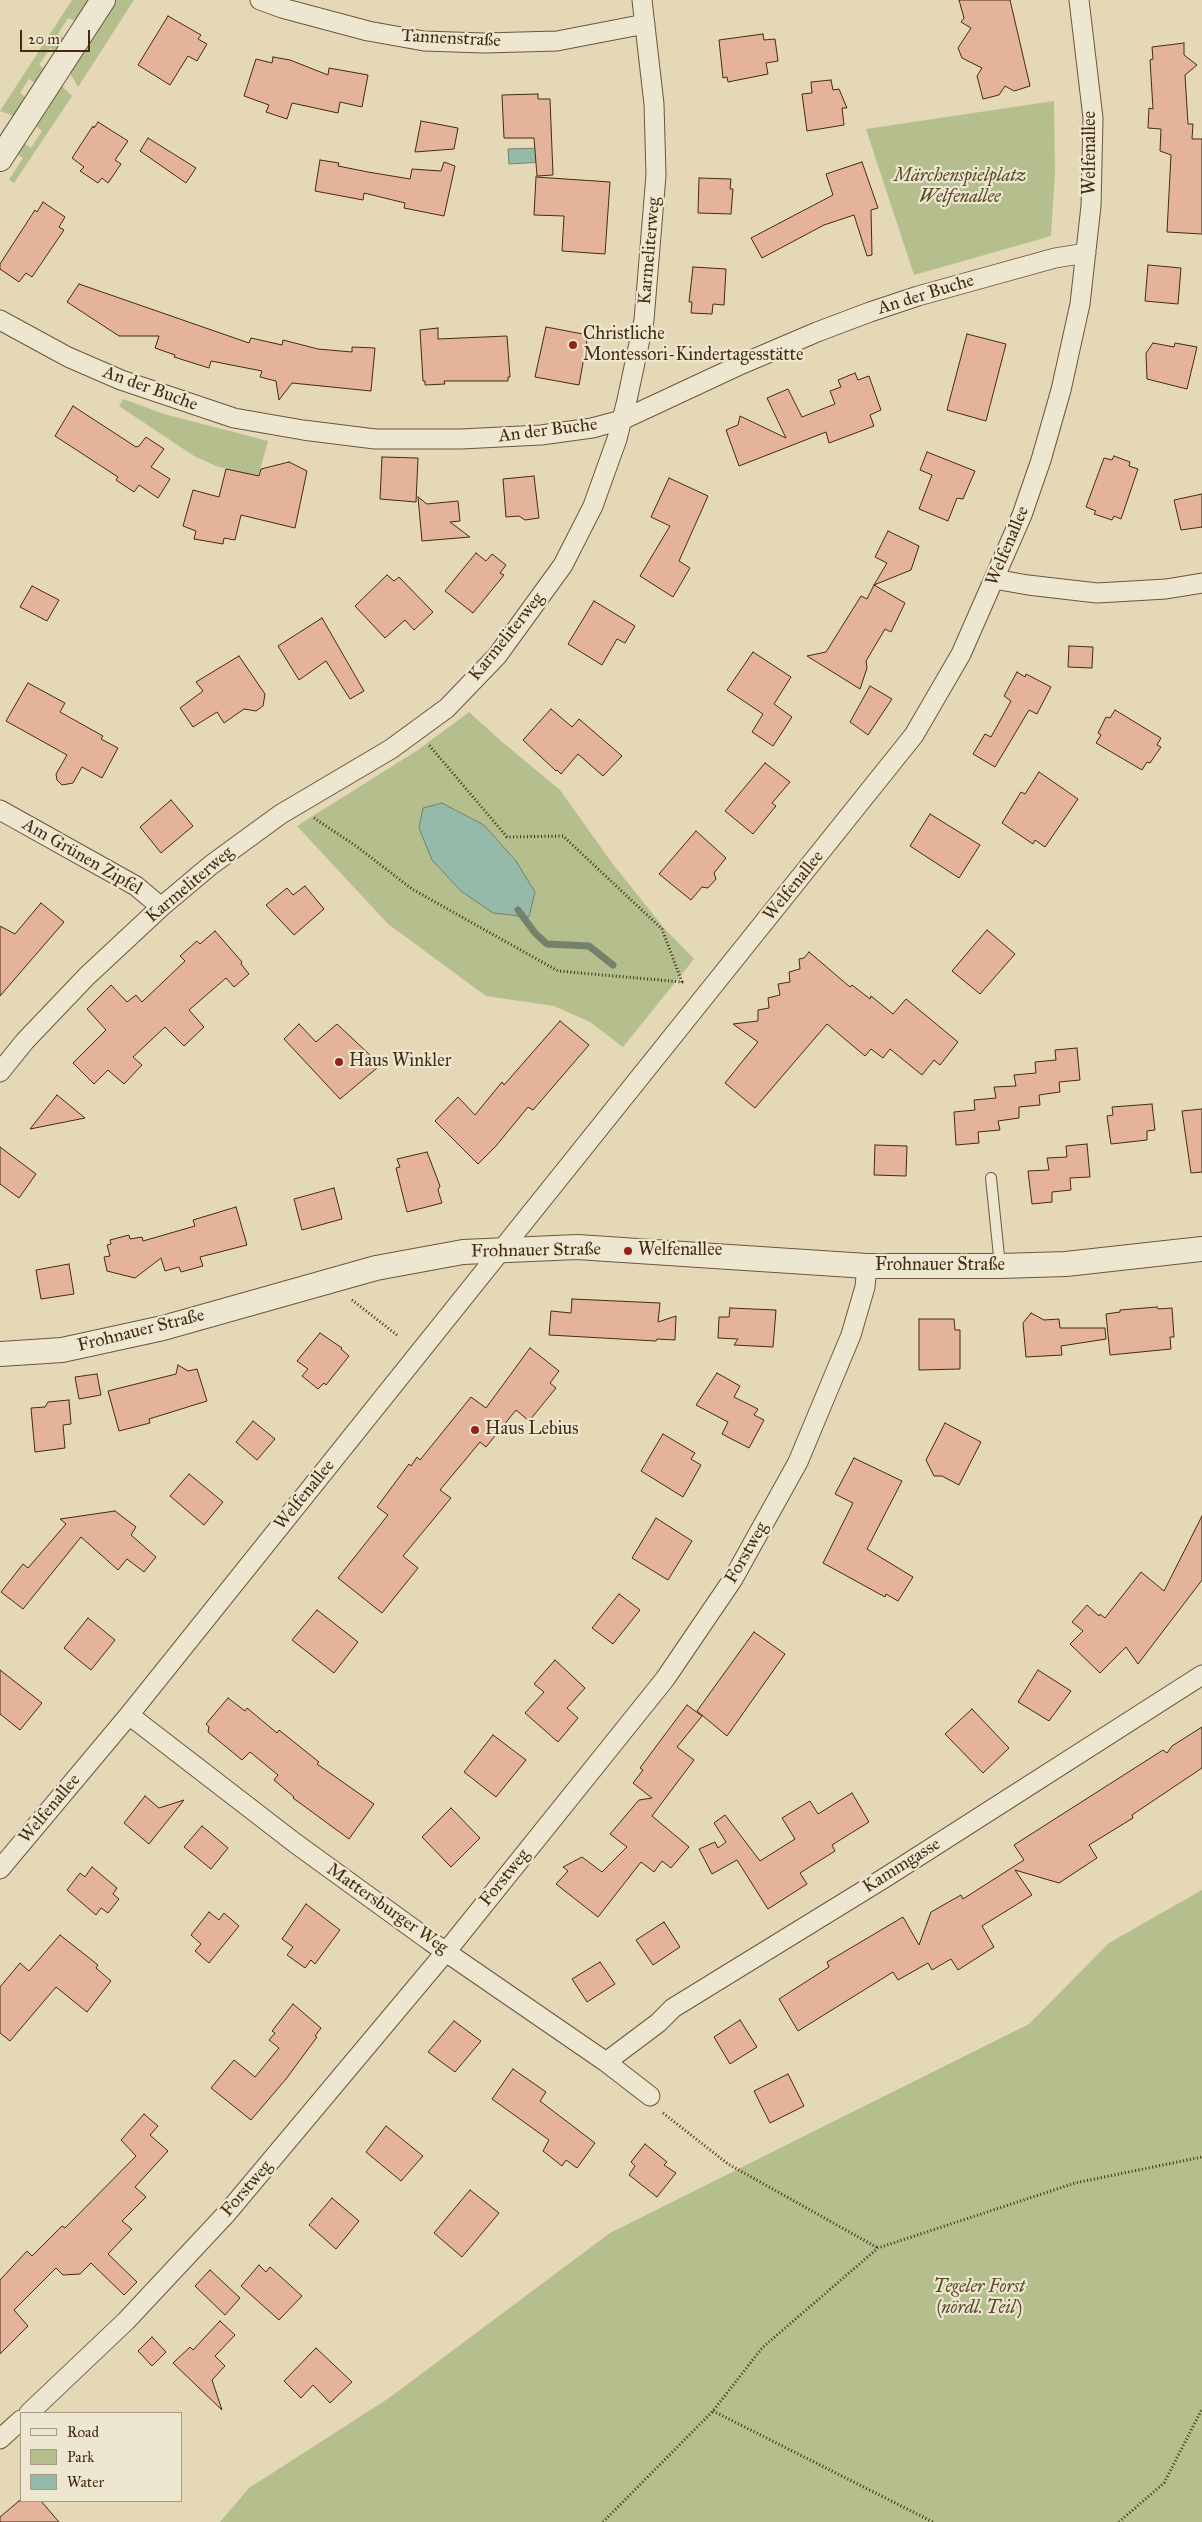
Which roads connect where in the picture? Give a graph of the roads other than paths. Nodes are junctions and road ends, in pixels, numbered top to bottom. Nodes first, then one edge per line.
1 (103, 0) edge
2 (260, 0) edge
3 (642, 0) edge
4 (1079, 0) edge
5 (645, 24) junction
6 (0, 158) edge
7 (1086, 253) junction
8 (0, 320) edge
9 (622, 420) junction
10 (994, 579) junction
11 (1202, 583) edge
12 (0, 810) edge
13 (161, 907) junction
14 (0, 1072) edge
15 (991, 1178) dead end
16 (502, 1248) junction
17 (1202, 1250) edge
18 (867, 1266) junction
19 (1000, 1266) junction
20 (0, 1354) edge
21 (1202, 1675) edge
22 (129, 1715) junction
23 (0, 1869) edge
24 (446, 1951) junction
25 (606, 2062) junction
26 (654, 2102) road end
27 (30, 2412) edge
28 (20, 2421) edge
29 (0, 2439) edge

1 - 6 street
2 - 5 street, Tannenstraße
3 - 5 street, Karmeliterweg
4 - 7 street, Welfenallee
5 - 9 street, Karmeliterweg
7 - 9 street, An der Buche
7 - 10 street, Welfenallee
8 - 9 street, An der Buche
9 - 13 street, Karmeliterweg
10 - 11 street
10 - 16 street, Welfenallee
12 - 13 street, Am Grünen Zipfel
13 - 14 street, Karmeliterweg
15 - 19 lane
16 - 18 street, Frohnauer Straße
16 - 20 street, Frohnauer Straße
16 - 22 street, Welfenallee
17 - 19 street, Frohnauer Straße
18 - 19 street, Frohnauer Straße
18 - 24 street, Forstweg
21 - 25 street, Kammgasse
22 - 23 street, Welfenallee
22 - 24 street, Mattersburger Weg
24 - 25 street, Mattersburger Weg
24 - 27 street, Forstweg
25 - 26 street, Mattersburger Weg
28 - 29 street

